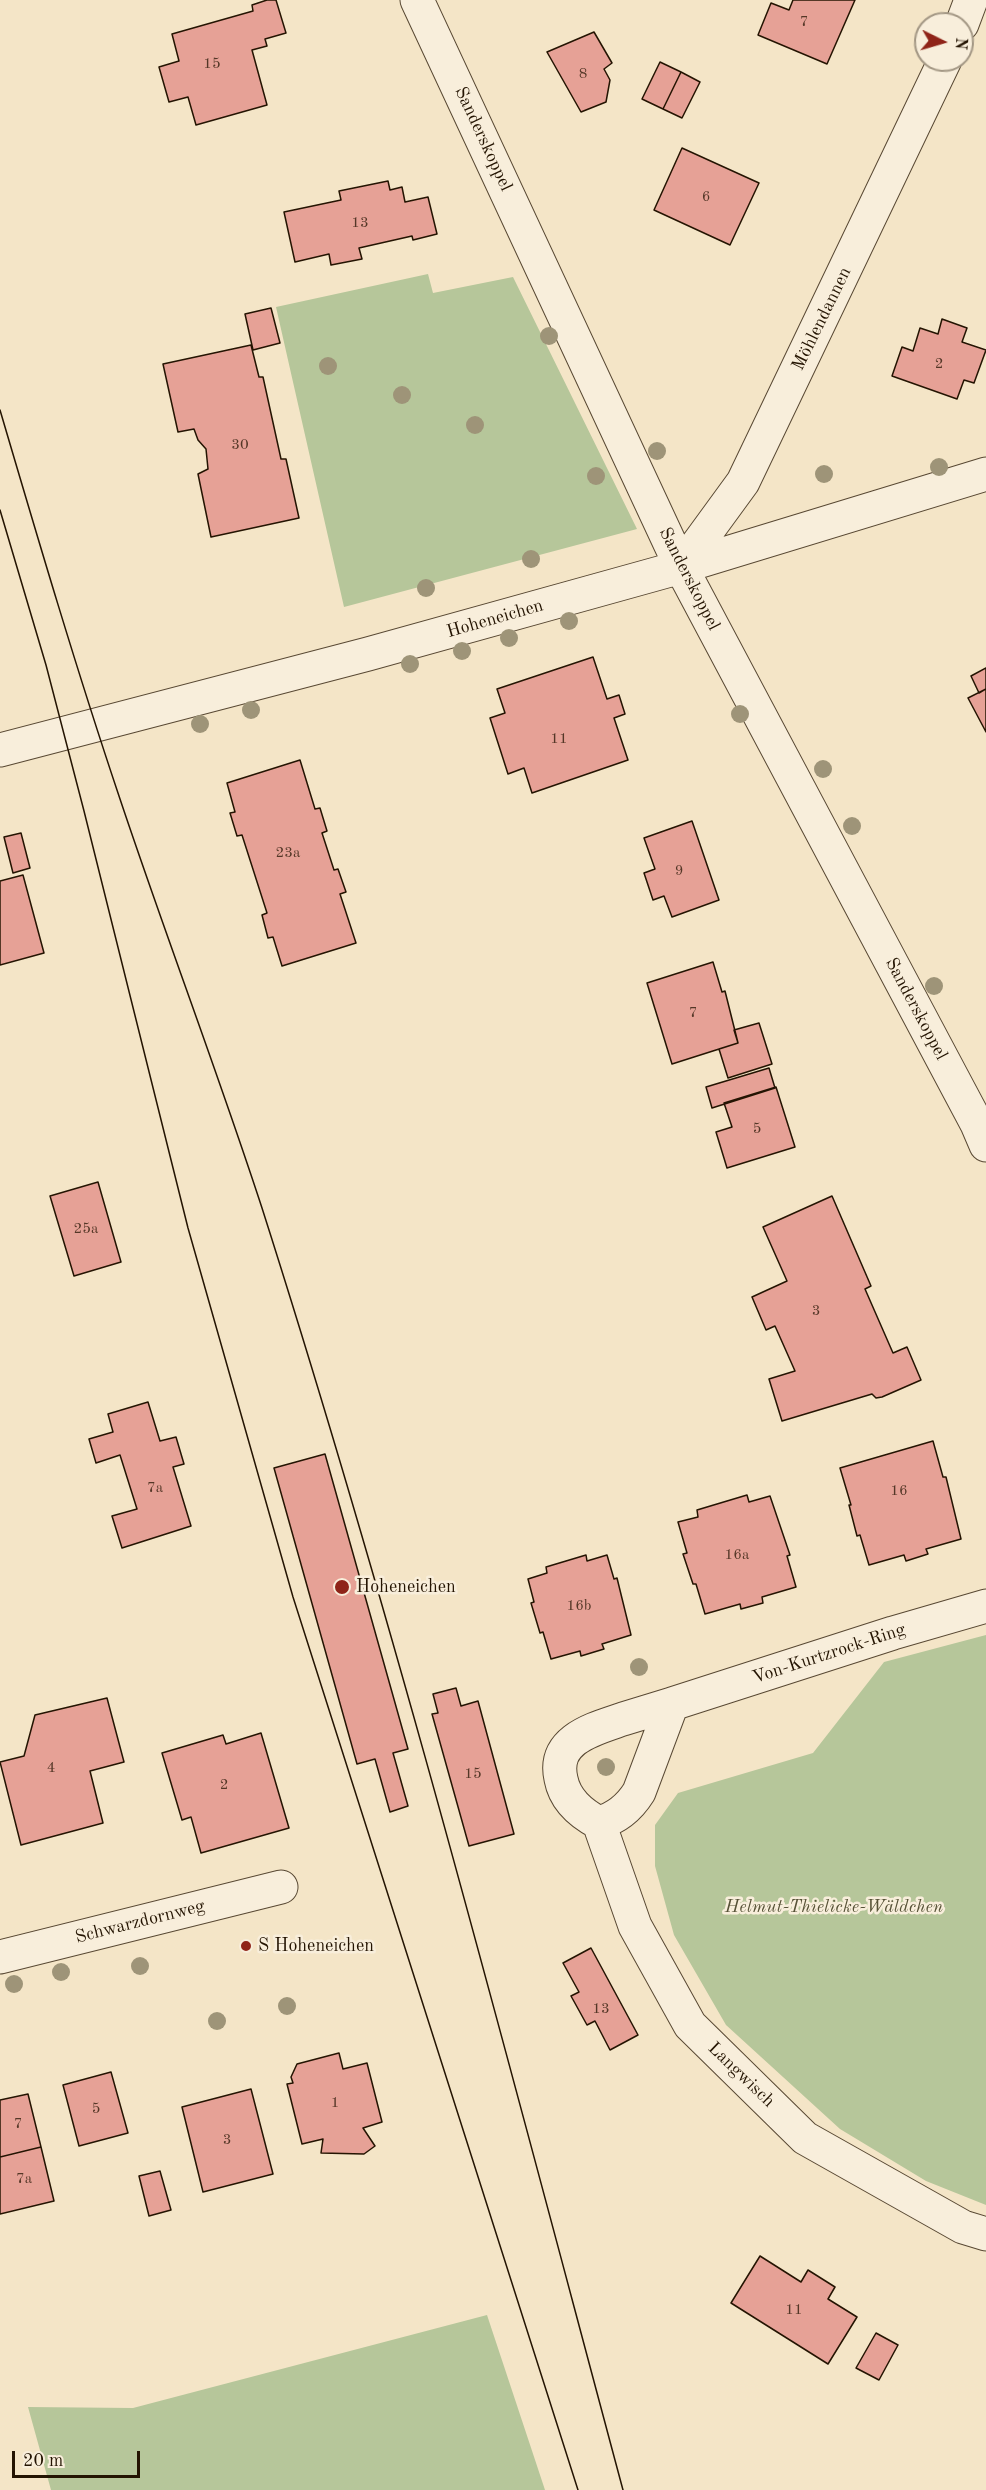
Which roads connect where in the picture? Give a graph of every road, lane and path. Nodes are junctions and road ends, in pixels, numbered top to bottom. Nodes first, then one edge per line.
1 (417, 0) edge
2 (939, 72) edge
3 (986, 474) edge
4 (681, 567) junction
5 (0, 750) edge
6 (986, 1145) edge
7 (986, 1606) edge
8 (672, 1704) junction
9 (599, 1822) junction
10 (281, 1887) dead end
11 (0, 1957) edge
12 (986, 2234) edge

1 - 4 street, Sanderskoppel
2 - 4 street, Möhlendannen
3 - 4 street, Hoheneichen
4 - 5 street, Hoheneichen
4 - 6 street, Sanderskoppel
7 - 8 street, Von-Kurtzrock-Ring
8 - 9 street
8 - 9 street, Von-Kurtzrock-Ring
9 - 12 street, Langwisch
10 - 11 street, Schwarzdornweg

